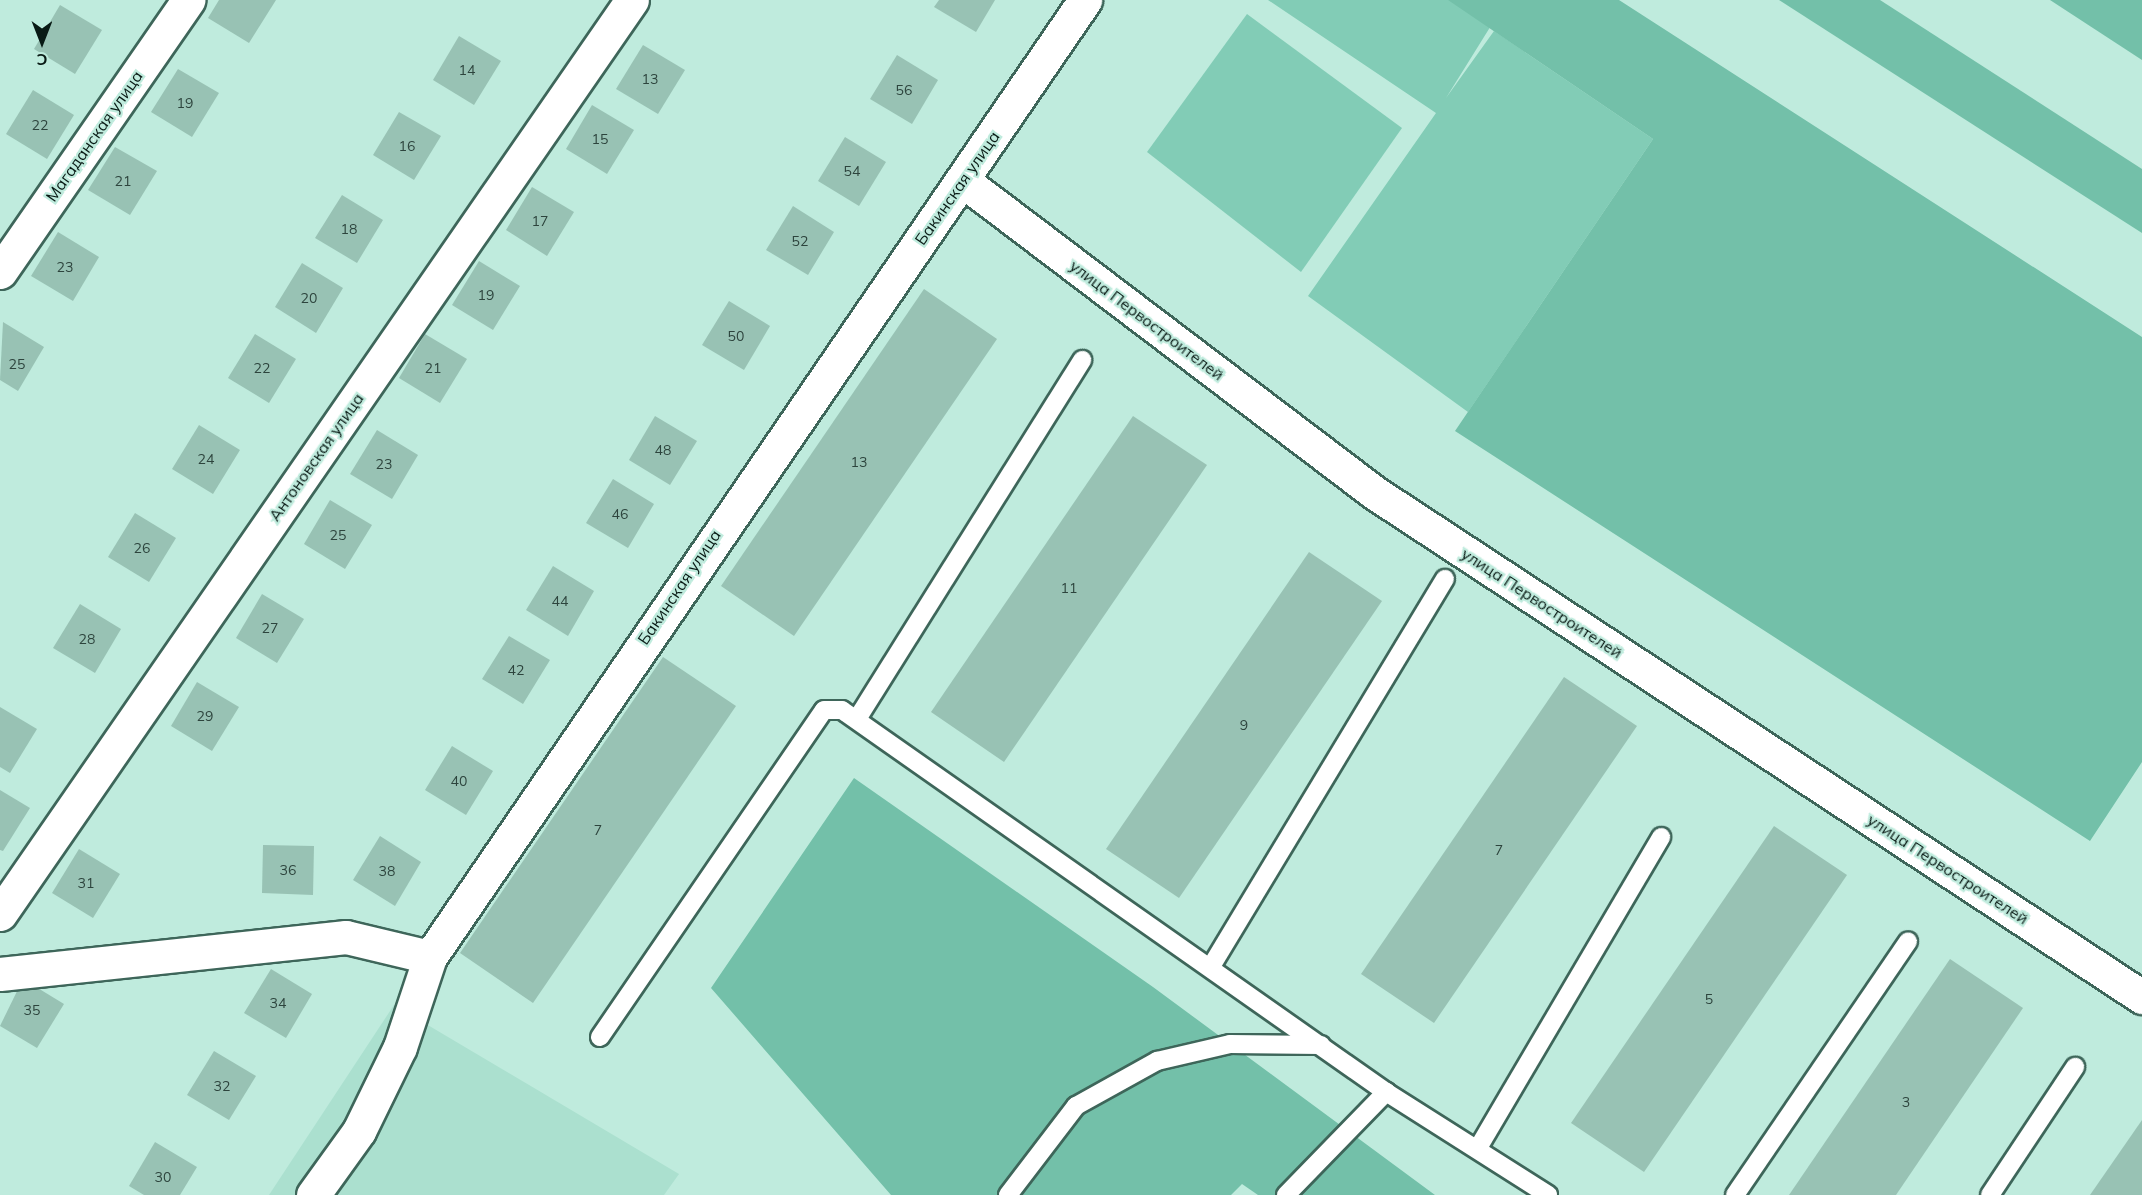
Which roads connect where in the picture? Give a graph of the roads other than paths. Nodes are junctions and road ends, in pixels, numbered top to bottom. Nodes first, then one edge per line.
1 (188, 0) edge
2 (632, 0) edge
3 (1085, 0) edge
4 (962, 180) junction
5 (0, 272) edge
6 (1082, 360) dead end
7 (1445, 579) dead end
8 (857, 719) junction
9 (1661, 837) dead end
10 (0, 914) edge
11 (1908, 941) dead end
12 (430, 957) junction
13 (1212, 965) junction
14 (0, 974) edge
15 (2142, 997) edge
16 (600, 1037) dead end
17 (1321, 1045) junction
18 (2075, 1067) dead end
19 (1386, 1092) junction
20 (1478, 1148) junction
21 (313, 1195) edge
22 (1008, 1195) edge
23 (1286, 1195) edge
24 (1548, 1195) edge
25 (1735, 1195) edge
26 (1990, 1195) edge

1 - 5 street, Магаданская улица
2 - 10 street, Антоновская улица
3 - 4 street, Бакинская улица
4 - 12 street, Бакинская улица
4 - 15 street, улица Первостроителей
6 - 8 lane
7 - 13 lane
8 - 13 lane
8 - 16 lane
9 - 20 lane
11 - 25 lane
12 - 14 street
12 - 21 street, Бакинская улица
13 - 17 lane
17 - 19 lane
17 - 22 lane
18 - 26 lane
19 - 20 lane
19 - 23 lane
20 - 24 lane

